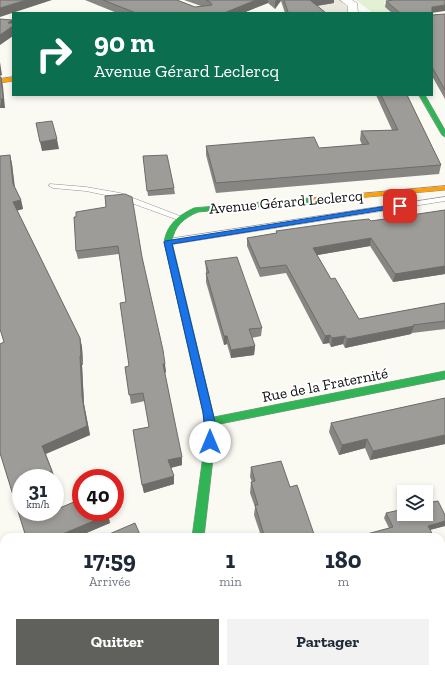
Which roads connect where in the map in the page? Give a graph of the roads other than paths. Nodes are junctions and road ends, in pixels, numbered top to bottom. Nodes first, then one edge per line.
1 (345, 0) edge
2 (353, 12) edge
3 (12, 79) edge
4 (0, 81) edge
5 (423, 96) edge
6 (445, 136) edge
7 (54, 186) dead end
8 (445, 188) edge
9 (445, 199) edge
10 (181, 218) junction
11 (168, 242) junction
12 (445, 375) edge
13 (210, 422) junction
14 (199, 533) edge

1 - 2 street
3 - 4 street
5 - 6 street
7 - 10 lane
8 - 10 street, Avenue Gérard Leclercq
9 - 11 lane, Avenue Gérard Leclercq
10 - 11 street
11 - 13 street
12 - 13 street, Rue de la Fraternité
13 - 14 street

